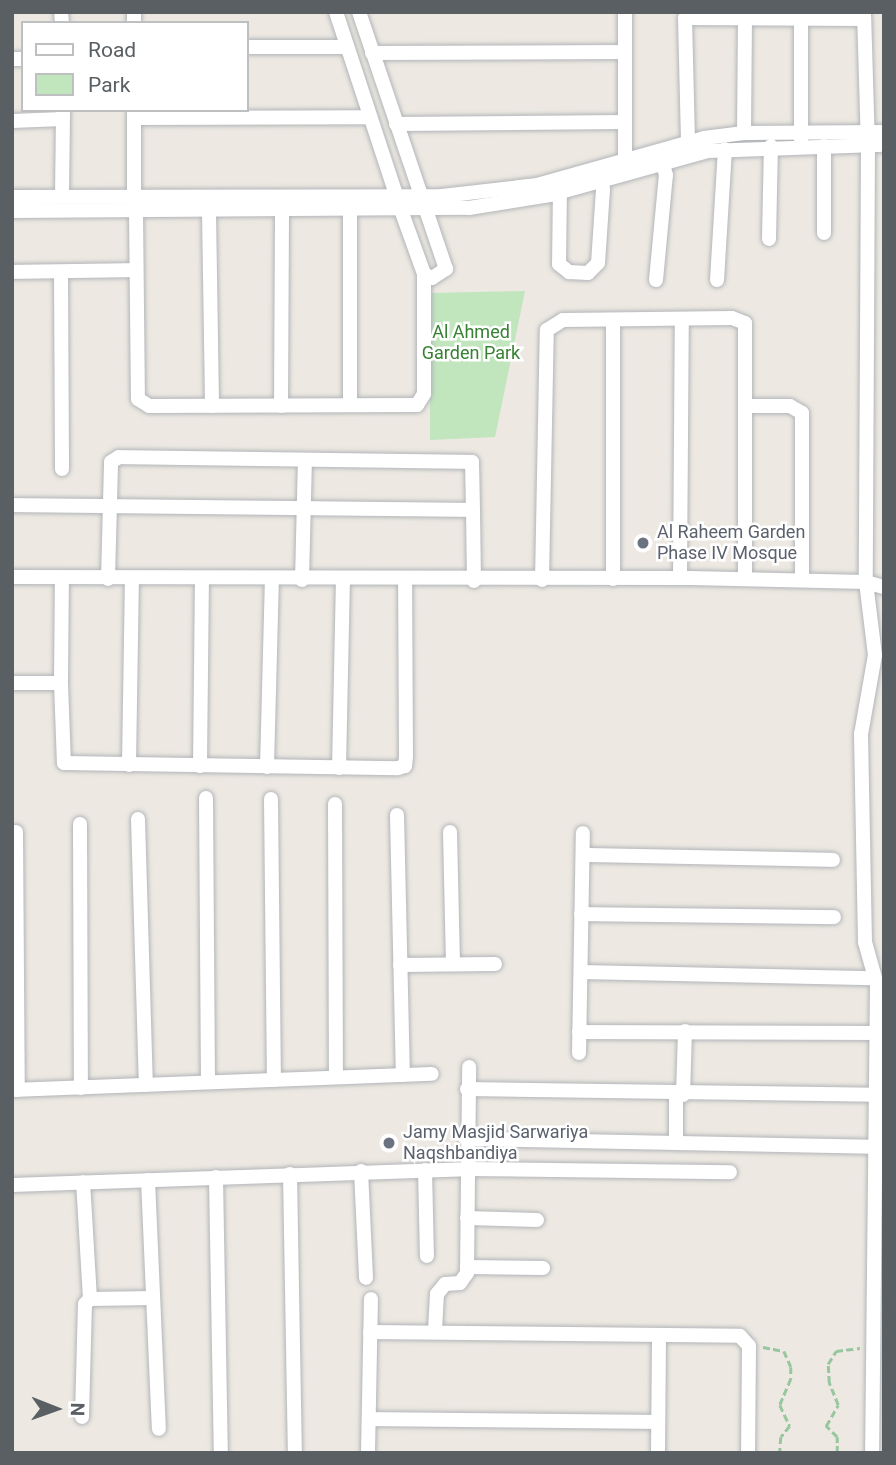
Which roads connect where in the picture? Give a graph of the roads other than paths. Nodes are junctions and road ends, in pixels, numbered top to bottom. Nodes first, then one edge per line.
1 (336, 12) edge
2 (359, 12) edge
3 (625, 12) edge
4 (685, 15) edge
5 (767, 16) edge
6 (864, 16) edge
7 (745, 18) junction
8 (801, 19) junction
9 (248, 47) edge
10 (347, 47) junction
11 (625, 52) junction
12 (372, 54) junction
13 (63, 114) edge
14 (134, 114) edge
15 (370, 117) junction
16 (12, 121) edge
17 (623, 122) junction
18 (396, 124) junction
19 (884, 132) edge
20 (744, 133) junction
21 (801, 139) junction
22 (866, 139) junction
23 (688, 141) junction
24 (884, 145) edge
25 (771, 146) junction
26 (824, 146) junction
27 (725, 149) junction
28 (662, 161) junction
29 (624, 165) junction
30 (600, 180) junction
31 (560, 186) junction
32 (62, 196) junction
33 (12, 197) edge
34 (135, 197) junction
35 (423, 203) junction
36 (399, 204) junction
37 (350, 210) junction
38 (12, 211) edge
39 (282, 211) junction
40 (136, 212) junction
41 (209, 212) junction
42 (824, 233) dead end
43 (769, 239) dead end
44 (136, 270) junction
45 (12, 272) edge
46 (61, 272) junction
47 (424, 275) junction
48 (656, 280) dead end
49 (718, 280) dead end
50 (682, 319) junction
51 (614, 320) junction
52 (281, 405) junction
53 (350, 405) junction
54 (212, 406) junction
55 (745, 406) junction
56 (305, 461) junction
57 (62, 469) dead end
58 (12, 505) edge
59 (110, 506) junction
60 (304, 509) junction
61 (473, 510) junction
62 (12, 577) edge
63 (62, 578) junction
64 (680, 578) junction
65 (108, 579) junction
66 (132, 579) junction
67 (202, 579) junction
68 (613, 579) junction
69 (745, 579) junction
70 (272, 580) junction
71 (302, 580) junction
72 (343, 580) junction
73 (405, 580) junction
74 (474, 580) junction
75 (542, 580) junction
76 (802, 580) junction
77 (866, 582) junction
78 (884, 587) edge
79 (12, 683) edge
80 (61, 683) junction
81 (129, 765) junction
82 (200, 765) junction
83 (267, 766) junction
84 (340, 768) junction
85 (206, 798) dead end
86 (271, 799) dead end
87 (335, 804) dead end
88 (397, 815) dead end
89 (138, 819) dead end
90 (80, 824) dead end
91 (16, 832) dead end
92 (450, 832) dead end
93 (583, 833) dead end
94 (583, 855) junction
95 (833, 860) dead end
96 (581, 914) junction
97 (834, 917) dead end
98 (453, 964) junction
99 (495, 964) dead end
100 (400, 965) junction
101 (581, 972) junction
102 (878, 983) edge
103 (685, 1031) junction
104 (579, 1032) junction
105 (876, 1033) junction
106 (579, 1053) dead end
107 (880, 1053) edge
108 (469, 1066) dead end
109 (432, 1074) dead end
110 (403, 1075) junction
111 (336, 1077) junction
112 (274, 1080) junction
113 (208, 1082) junction
114 (146, 1085) junction
115 (81, 1087) junction
116 (467, 1089) junction
117 (15, 1090) edge
118 (680, 1095) junction
119 (876, 1095) junction
120 (880, 1122) edge
121 (466, 1139) junction
122 (676, 1143) junction
123 (877, 1147) junction
124 (466, 1169) junction
125 (425, 1170) junction
126 (361, 1171) junction
127 (730, 1172) dead end
128 (290, 1174) junction
129 (216, 1177) junction
130 (148, 1180) junction
131 (83, 1182) junction
132 (12, 1185) edge
133 (880, 1190) edge
134 (467, 1218) junction
135 (537, 1220) dead end
136 (880, 1255) edge
137 (427, 1256) dead end
138 (467, 1267) junction
139 (543, 1268) dead end
140 (366, 1278) dead end
141 (153, 1298) junction
142 (90, 1299) junction
143 (371, 1299) dead end
144 (879, 1319) edge
145 (435, 1331) junction
146 (370, 1332) junction
147 (659, 1336) junction
148 (879, 1384) edge
149 (82, 1417) dead end
150 (369, 1419) junction
151 (658, 1422) junction
152 (159, 1429) dead end
153 (876, 1451) edge
154 (221, 1453) edge
155 (295, 1453) edge
156 (368, 1453) edge
157 (658, 1453) edge
158 (748, 1453) edge

1 - 10 street
2 - 12 street
3 - 11 street
4 - 7 street
4 - 23 street
5 - 7 street
5 - 8 street
6 - 8 street
6 - 22 street
7 - 20 street
8 - 21 street
9 - 10 street
10 - 15 street
11 - 12 street
11 - 17 street
12 - 18 street
13 - 16 street
13 - 32 street
14 - 15 street
14 - 34 street
15 - 36 street
17 - 18 street
17 - 29 street
18 - 35 street
19 - 22 street
20 - 21 street
20 - 23 street
21 - 22 street
21 - 25 street
21 - 26 street
22 - 24 street
22 - 26 street
22 - 77 street
23 - 29 street
25 - 27 street
25 - 43 street
26 - 42 street
27 - 28 street
27 - 49 street
28 - 29 street
28 - 48 street
29 - 30 street
29 - 31 street
30 - 31 street
30 - 31 street
31 - 35 street
32 - 33 street
32 - 34 street
34 - 36 street
34 - 40 street
34 - 40 street
35 - 36 street
35 - 47 street
36 - 37 street
36 - 47 street
37 - 39 street
37 - 53 street
38 - 40 street
39 - 41 street
39 - 52 street
40 - 41 street
40 - 44 street
41 - 54 street
44 - 46 street
44 - 54 street
45 - 46 street
46 - 57 street
47 - 53 street
50 - 51 street
50 - 55 street
50 - 64 street
51 - 68 street
51 - 75 street
52 - 53 street
52 - 54 street
55 - 69 street
55 - 76 street
56 - 59 street
56 - 60 street
56 - 61 street
58 - 59 street
59 - 60 street
59 - 65 street
60 - 61 street
60 - 71 street
61 - 74 street
62 - 63 street
63 - 65 street
63 - 80 street
64 - 68 street
64 - 69 street
65 - 66 street
66 - 67 street
66 - 81 street
67 - 70 street
67 - 82 street
68 - 75 street
69 - 76 street
70 - 71 street
70 - 83 street
71 - 72 street
72 - 73 street
72 - 84 street
73 - 74 street
73 - 84 street
74 - 75 street
76 - 77 street
77 - 78 street
77 - 102 street
79 - 80 street
80 - 81 street
81 - 82 street
82 - 83 street
83 - 84 street
85 - 113 street
86 - 112 street
87 - 111 street
88 - 100 street
89 - 114 street
90 - 115 street
91 - 117 street
92 - 98 street
93 - 94 street
94 - 95 street
94 - 96 street
96 - 97 street
96 - 101 street
98 - 99 street
98 - 100 street
100 - 110 street
101 - 102 street
101 - 104 street
102 - 105 street
103 - 104 street
103 - 105 street
103 - 118 street
104 - 106 street
105 - 107 street
107 - 119 street
108 - 116 street
109 - 110 street
110 - 111 street
111 - 112 street
112 - 113 street
113 - 114 street
114 - 115 street
115 - 117 street
116 - 118 street
116 - 121 street
118 - 119 street
118 - 122 street
119 - 120 street
120 - 123 street
121 - 122 street
121 - 124 street
122 - 123 street
123 - 133 street
124 - 125 street
124 - 127 street
124 - 134 street
125 - 126 street
125 - 137 street
126 - 128 street
126 - 140 street
128 - 129 street
128 - 155 street
129 - 130 street
129 - 154 street
130 - 131 street
130 - 141 street
131 - 132 street
131 - 142 street
133 - 136 street
134 - 135 street
134 - 138 street
136 - 144 street
138 - 139 street
138 - 145 street
141 - 142 street
141 - 152 street
142 - 149 street
143 - 146 street
144 - 148 street
145 - 146 street
145 - 147 street
146 - 150 street
147 - 151 street
147 - 158 street
148 - 153 street
150 - 151 street
150 - 156 street
151 - 157 street

